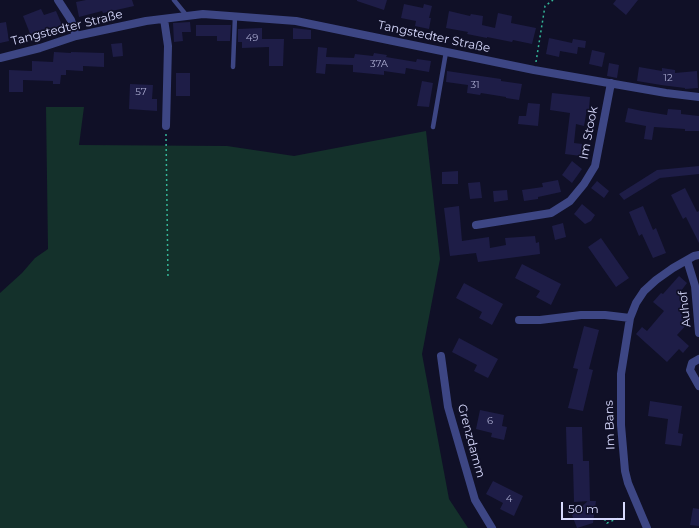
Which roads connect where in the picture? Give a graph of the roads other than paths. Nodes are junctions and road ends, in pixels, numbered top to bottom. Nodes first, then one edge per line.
1 (58, 0) edge
2 (174, 0) edge
3 (187, 16) junction
4 (235, 16) junction
5 (164, 19) junction
6 (76, 36) junction
7 (446, 52) junction
8 (0, 58) edge
9 (233, 67) dead end
10 (610, 83) junction
11 (699, 98) edge
12 (166, 126) road end
13 (433, 127) dead end
14 (476, 225) dead end
15 (699, 255) edge
16 (687, 260) junction
17 (630, 318) junction
18 (519, 320) dead end
19 (699, 333) edge
20 (441, 356) dead end
21 (699, 359) edge
22 (699, 386) edge
23 (492, 528) edge
24 (647, 528) edge

1 - 6 street
2 - 3 lane
3 - 4 street, Tangstedter Straße
3 - 5 street, Tangstedter Straße
4 - 7 street, Tangstedter Straße
4 - 9 lane
5 - 6 street, Tangstedter Straße
5 - 12 street
6 - 8 street, Tangstedter Straße
7 - 10 street, Tangstedter Straße
7 - 13 lane
10 - 11 street, Tangstedter Straße
10 - 14 street, Im Stook
15 - 16 street, Im Bans
16 - 17 street, Im Bans
16 - 19 street, Auhof
17 - 18 street
17 - 24 street, Im Bans
20 - 23 street, Grenzdamm
21 - 22 street

